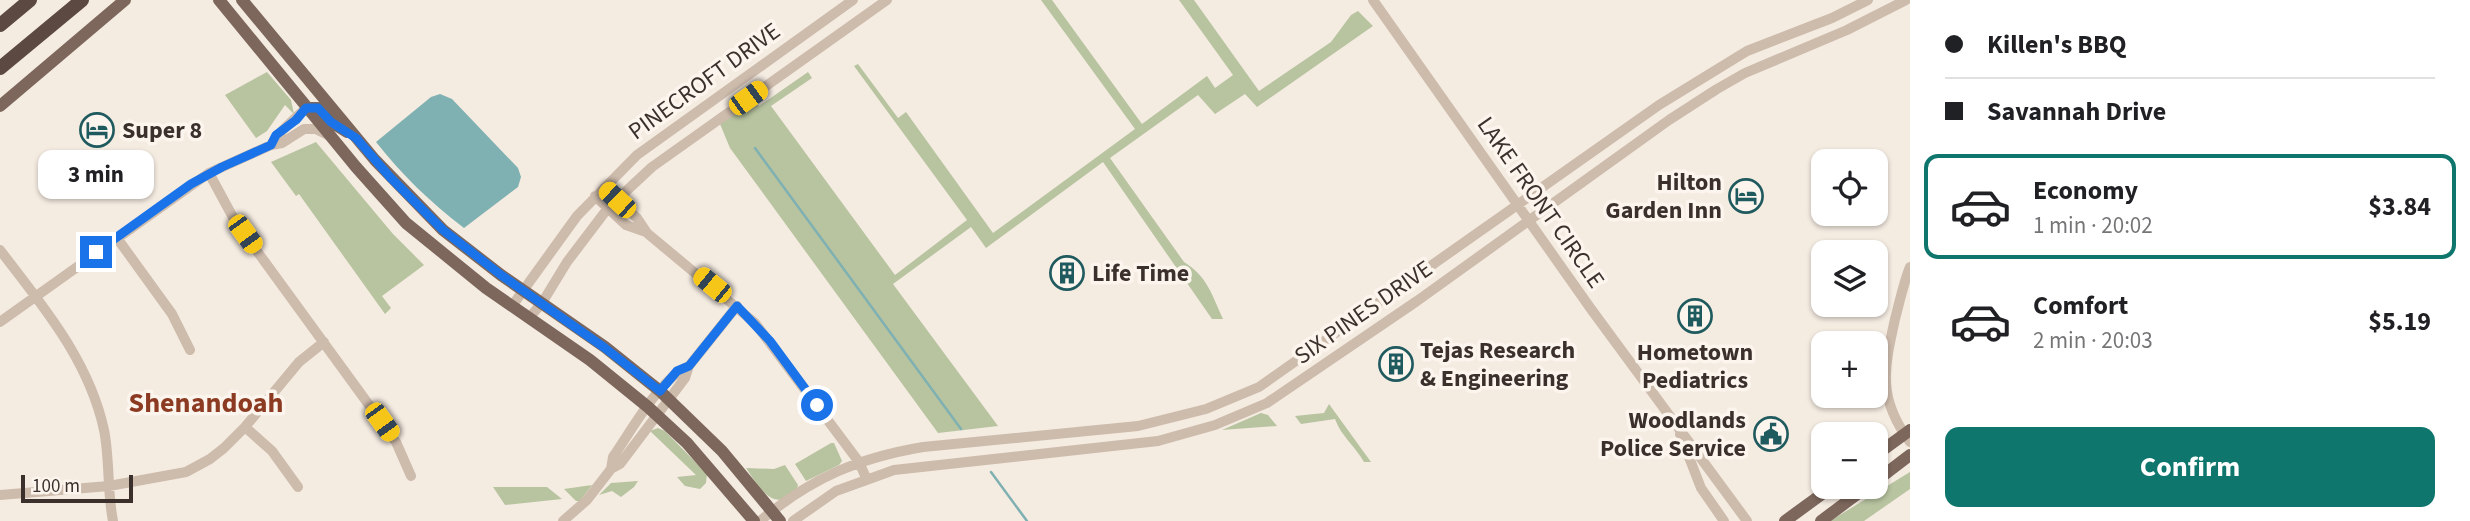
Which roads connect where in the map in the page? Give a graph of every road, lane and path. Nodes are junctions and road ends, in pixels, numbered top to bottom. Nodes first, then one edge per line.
1 (30, 0) edge
2 (125, 0) edge
3 (242, 0) edge
4 (853, 0) edge
5 (887, 0) edge
6 (1373, 0) edge
7 (1868, 0) edge
8 (1906, 0) edge
9 (219, 1) edge
10 (80, 2) edge
11 (0, 25) edge
12 (1770, 43) junction
13 (1777, 58) junction
14 (0, 68) edge
15 (1659, 105) junction
16 (0, 106) edge
17 (306, 108) junction
18 (1669, 120) junction
19 (330, 136) junction
20 (356, 138) junction
21 (271, 145) junction
22 (209, 173) junction
23 (604, 188) junction
24 (595, 196) junction
25 (617, 200) junction
26 (1519, 205) junction
27 (608, 208) junction
28 (1529, 220) junction
29 (647, 233) junction
30 (117, 238) junction
31 (0, 250) edge
32 (1910, 267) edge
33 (523, 290) junction
34 (34, 295) junction
35 (542, 303) junction
36 (512, 306) junction
37 (737, 306) junction
38 (528, 318) junction
39 (0, 322) edge
40 (324, 342) junction
41 (191, 350) dead end
42 (665, 395) junction
43 (653, 411) junction
44 (1138, 426) junction
45 (245, 427) junction
46 (1677, 427) junction
47 (1908, 435) edge
48 (1018, 438) junction
49 (1142, 443) junction
50 (1888, 448) edge
51 (1910, 455) edge
52 (1019, 456) junction
53 (859, 462) junction
54 (1888, 472) edge
55 (411, 476) dead end
56 (867, 480) junction
57 (109, 486) junction
58 (298, 488) dead end
59 (0, 495) edge
60 (1815, 499) edge
61 (1851, 499) edge
62 (776, 516) edge
63 (113, 521) edge
64 (563, 521) edge
65 (754, 521) edge
66 (760, 521) edge
67 (793, 521) edge
68 (1724, 521) edge
69 (1747, 521) edge
70 (1785, 521) edge
71 (1821, 521) edge

1 - 11 highway
2 - 16 main road
3 - 20 main road
4 - 23 street, PINECROFT DRIVE
5 - 25 street, PINECROFT DRIVE
6 - 26 street, LAKE FRONT CIRCLE
7 - 12 street, SIX PINES DRIVE
8 - 13 street, SIX PINES DRIVE
9 - 17 main road
10 - 14 highway
12 - 13 street
12 - 15 street, SIX PINES DRIVE
13 - 18 street, SIX PINES DRIVE
15 - 18 street
15 - 26 street, SIX PINES DRIVE
17 - 19 main road
17 - 20 main road
17 - 21 street
18 - 28 street, SIX PINES DRIVE
19 - 21 street
19 - 36 main road
20 - 33 main road
21 - 22 street
22 - 30 street
22 - 40 street
23 - 24 street, PINECROFT DRIVE
23 - 25 street
24 - 27 street
24 - 33 street, PINECROFT DRIVE
25 - 27 street, PINECROFT DRIVE
25 - 29 street
26 - 28 street, LAKE FRONT CIRCLE
26 - 44 street, SIX PINES DRIVE
27 - 29 street
27 - 35 street, PINECROFT DRIVE
28 - 46 street, LAKE FRONT CIRCLE
28 - 49 street, SIX PINES DRIVE
29 - 37 street
30 - 34 street
30 - 41 street
31 - 34 street
32 - 47 street
33 - 35 main road
33 - 36 street, PINECROFT DRIVE
34 - 39 street
34 - 57 street
35 - 38 street, PINECROFT DRIVE
35 - 42 main road
36 - 38 main road
37 - 42 street
37 - 53 street
38 - 43 main road
40 - 45 street
40 - 55 street
42 - 43 street
42 - 62 main road
43 - 64 street
43 - 65 main road
44 - 48 street, SIX PINES DRIVE
44 - 49 street
45 - 57 street
45 - 58 street
46 - 68 street, LAKE FRONT CIRCLE
46 - 69 street, LAKE FRONT CIRCLE
47 - 50 main road
48 - 52 street
48 - 53 street, SIX PINES DRIVE
49 - 52 street, SIX PINES DRIVE
51 - 54 main road
52 - 56 street, SIX PINES DRIVE
53 - 56 street
53 - 62 street, SIX PINES DRIVE
56 - 67 street, SIX PINES DRIVE
57 - 59 street
57 - 63 street
60 - 70 main road
61 - 71 main road
62 - 66 street, SIX PINES DRIVE

